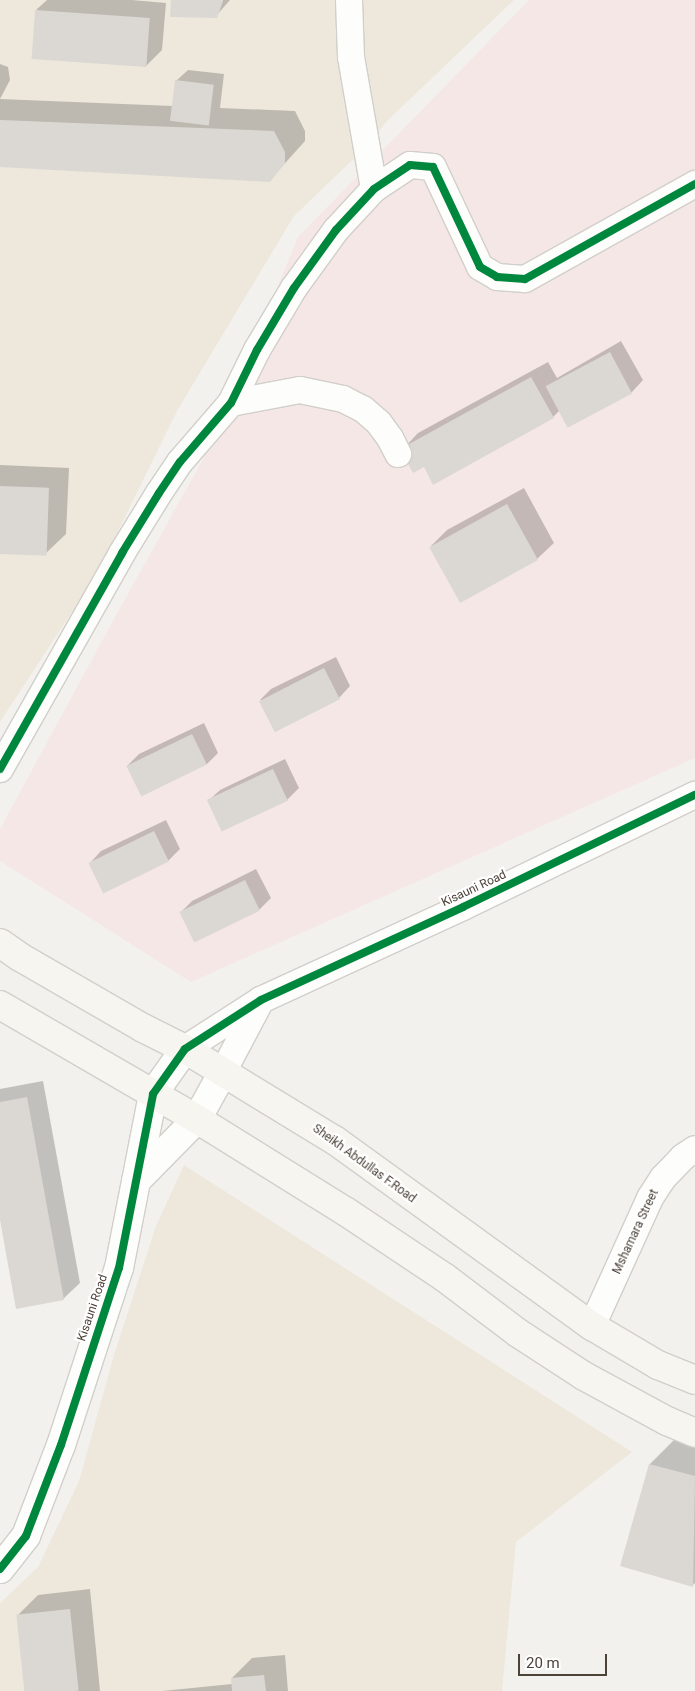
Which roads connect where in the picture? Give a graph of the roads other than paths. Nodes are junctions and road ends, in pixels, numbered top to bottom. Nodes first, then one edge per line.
1 (349, 0) edge
2 (695, 184) edge
3 (374, 189) junction
4 (231, 403) junction
5 (398, 454) dead end
6 (0, 769) edge
7 (695, 795) edge
8 (0, 943) edge
9 (261, 1000) junction
10 (0, 1005) edge
11 (185, 1049) junction
12 (223, 1072) junction
13 (153, 1094) junction
14 (196, 1119) junction
15 (695, 1149) edge
16 (136, 1181) junction
17 (592, 1326) junction
18 (695, 1380) edge
19 (695, 1433) edge
20 (0, 1569) edge

1 - 3 street
2 - 3 street
3 - 4 street
4 - 5 street
4 - 6 street
7 - 9 street, Kisauni Road
8 - 11 main road, Sheikh Abdullas F.Road
9 - 11 street, Kisauni Road
9 - 12 street
10 - 13 main road
11 - 12 main road, Sheikh Abdullas F.Road
11 - 13 street, Kisauni Road
12 - 14 street
12 - 17 main road, Sheikh Abdullas F.Road
13 - 14 main road
13 - 16 street, Kisauni Road
14 - 16 street
14 - 19 main road
15 - 17 street, Mshamara Street
16 - 20 street, Kisauni Road
17 - 18 main road, Sheikh Abdullas F.Road

